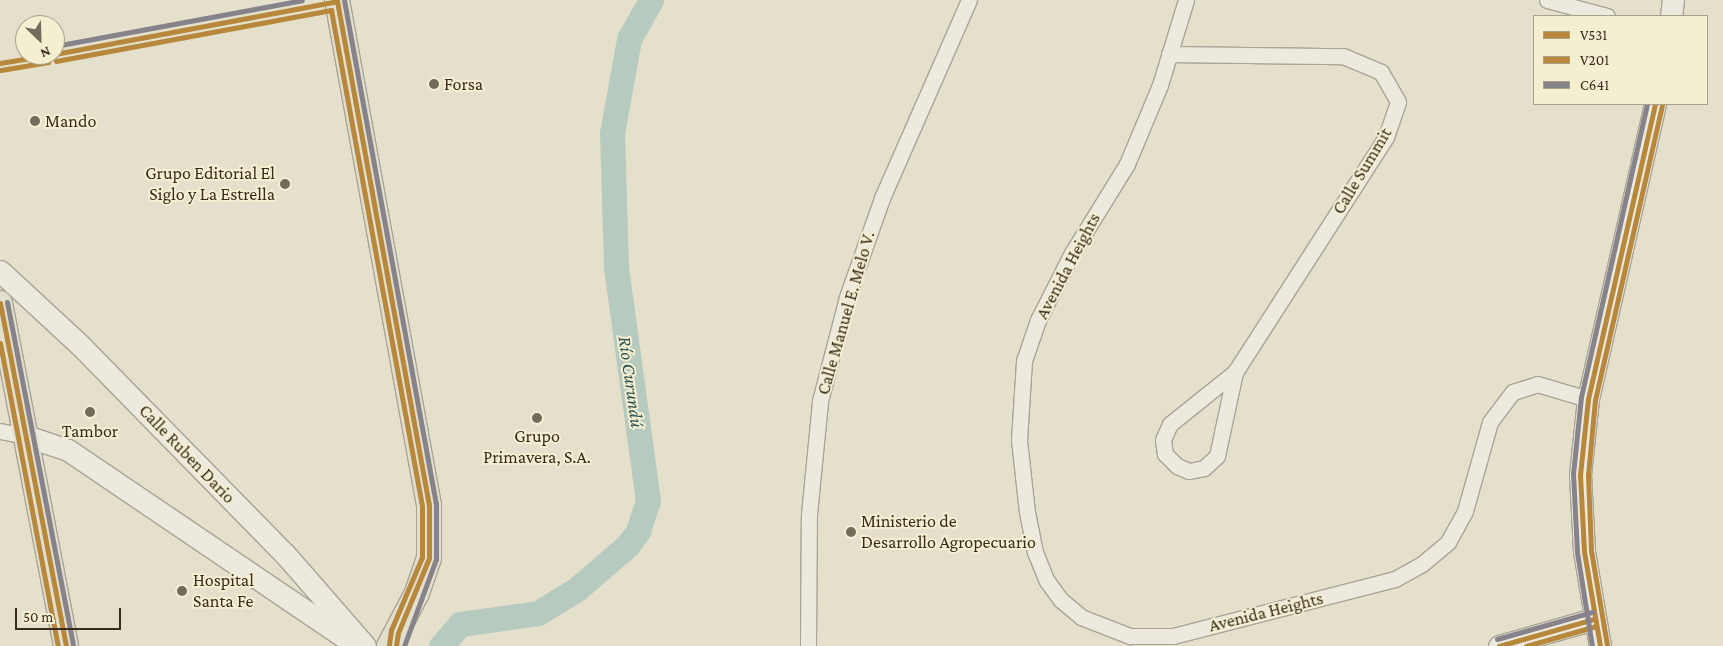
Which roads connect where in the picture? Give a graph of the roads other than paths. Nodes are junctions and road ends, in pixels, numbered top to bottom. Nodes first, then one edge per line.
1 (337, 0) edge
2 (969, 0) edge
3 (1186, 0) edge
4 (1547, 0) edge
5 (1673, 0) edge
6 (1568, 3) edge
7 (1604, 15) edge
8 (1671, 15) edge
9 (1169, 54) junction
10 (1655, 105) edge
11 (0, 271) edge
12 (0, 303) edge
13 (1235, 372) junction
14 (1588, 399) junction
15 (0, 431) edge
16 (26, 436) junction
17 (311, 587) junction
18 (298, 605) junction
19 (1594, 620) junction
20 (392, 643) edge
21 (66, 646) edge
22 (354, 646) edge
23 (365, 646) edge
24 (808, 646) edge
25 (1499, 646) edge
26 (1600, 646) edge

1 - 20 main road
2 - 24 street, Calle Manuel E. Melo V.
3 - 9 street, Avenida Heights
4 - 6 street
5 - 8 street
6 - 7 street
9 - 13 street, Calle Summit
9 - 14 street, Avenida Heights
10 - 14 street
11 - 17 street, Calle Ruben Dario
12 - 16 main road
13 - 13 street
14 - 19 street
15 - 16 street
16 - 18 street
16 - 21 main road
17 - 18 street
17 - 23 street, Calle Ruben Dario
18 - 22 street
19 - 25 street
19 - 26 street

